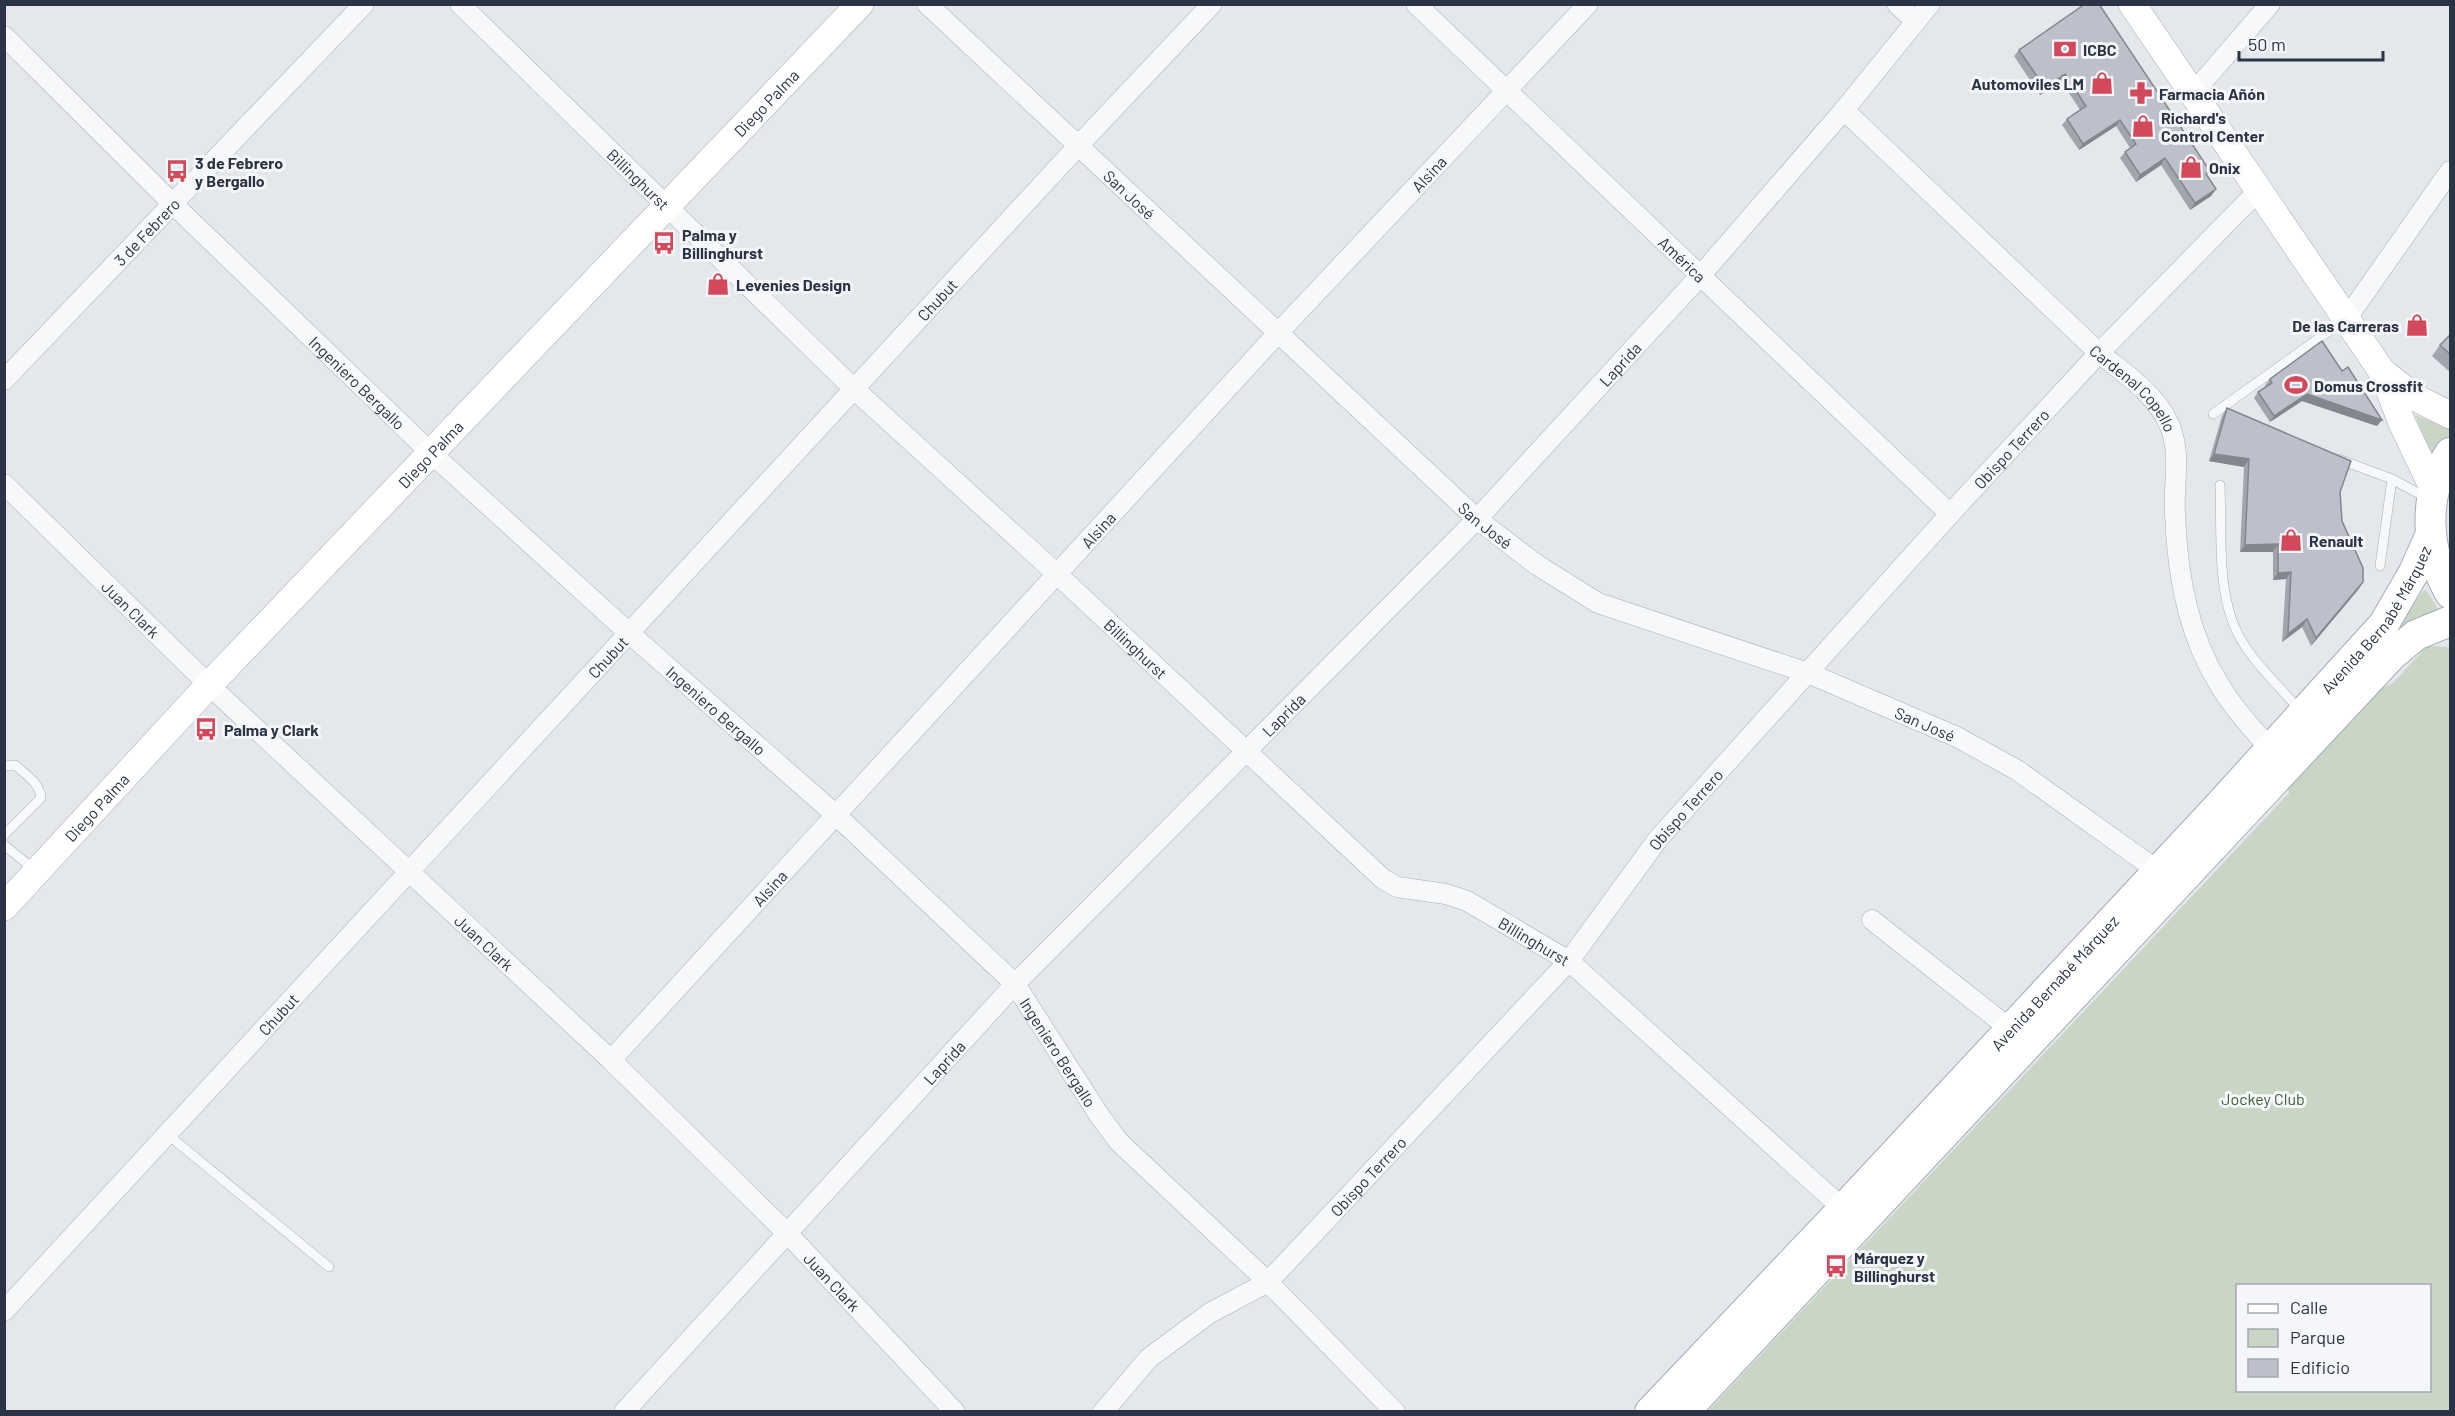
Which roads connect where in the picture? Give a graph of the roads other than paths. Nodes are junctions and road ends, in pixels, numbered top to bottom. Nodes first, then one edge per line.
1 (364, 4) edge
2 (460, 4) edge
3 (860, 4) edge
4 (927, 4) edge
5 (1212, 4) edge
6 (1416, 4) edge
7 (1588, 4) edge
8 (1898, 4) edge
9 (1930, 4) edge
10 (2132, 4) edge
11 (2270, 4) edge
12 (1915, 21) junction
13 (4, 36) edge
14 (1507, 92) junction
15 (2193, 93) junction
16 (1844, 110) junction
17 (1078, 146) junction
18 (2451, 171) edge
19 (2259, 190) junction
20 (173, 204) junction
21 (666, 207) junction
22 (1701, 275) junction
23 (2347, 318) junction
24 (1278, 333) junction
25 (2099, 353) junction
26 (2383, 373) junction
27 (4, 380) edge
28 (854, 389) junction
29 (2213, 414) dead end
30 (2451, 415) edge
31 (431, 453) junction
32 (2323, 453) edge
33 (2451, 453) edge
34 (2392, 479) junction
35 (4, 484) edge
36 (2220, 485) dead end
37 (2433, 495) junction
38 (1950, 514) junction
39 (1477, 519) junction
40 (2431, 534) junction
41 (2380, 566) dead end
42 (1057, 574) junction
43 (2451, 593) edge
44 (2451, 621) edge
45 (629, 633) junction
46 (1808, 673) junction
47 (209, 685) junction
48 (2302, 714) junction
49 (2270, 748) junction
50 (1246, 750) junction
51 (4, 766) edge
52 (836, 815) junction
53 (4, 835) edge
54 (4, 845) edge
55 (2158, 871) junction
56 (36, 872) junction
57 (409, 872) junction
58 (4, 907) edge
59 (1872, 920) dead end
60 (1569, 961) junction
61 (1015, 984) junction
62 (2009, 1028) junction
63 (611, 1060) junction
64 (167, 1134) junction
65 (1851, 1216) junction
66 (787, 1233) junction
67 (329, 1267) dead end
68 (1268, 1282) junction
69 (4, 1311) edge
70 (624, 1412) edge
71 (955, 1412) edge
72 (1103, 1412) edge
73 (1395, 1412) edge
74 (1650, 1412) edge
75 (1684, 1412) edge

1 - 20 street, 3 de Febrero
2 - 21 street, Billinghurst
3 - 21 main road, Diego Palma
4 - 17 street, San José
5 - 17 street, Chubut
6 - 14 street, América
7 - 14 street, Alsina
8 - 12 street
9 - 12 street, Laprida
10 - 15 main road
11 - 15 street
12 - 16 street, Laprida
13 - 20 street, Ingeniero Bergallo
14 - 22 street, América
14 - 24 street, Alsina
15 - 19 main road
16 - 22 street, Laprida
16 - 25 street, Cardenal Copello
17 - 24 street, San José
17 - 28 street, Chubut
18 - 23 street
19 - 23 main road
19 - 25 street, Obispo Terrero
20 - 27 street, 3 de Febrero
20 - 31 street, Ingeniero Bergallo
21 - 28 street, Billinghurst
21 - 31 main road, Diego Palma
22 - 38 street, América
22 - 39 street, Laprida
23 - 26 main road
23 - 29 lane
24 - 39 street, San José
24 - 42 street, Alsina
25 - 38 street, Obispo Terrero
25 - 49 street, Cardenal Copello
26 - 30 main road
26 - 37 main road
28 - 42 street, Billinghurst
28 - 45 street, Chubut
31 - 45 street, Ingeniero Bergallo
31 - 47 main road, Diego Palma
32 - 34 lane
33 - 37 main road
34 - 37 lane
34 - 41 lane
35 - 47 street, Juan Clark
36 - 48 lane
37 - 40 main road
38 - 46 street, Obispo Terrero
39 - 46 street, San José
39 - 50 street, Laprida
40 - 43 main road
40 - 48 main road, Avenida Bernabé Márquez
42 - 50 street, Billinghurst
42 - 52 street, Alsina
44 - 65 main road, Avenida Bernabé Márquez
45 - 52 street, Ingeniero Bergallo
45 - 57 street, Chubut
46 - 55 street, San José
46 - 60 street, Obispo Terrero
47 - 56 main road, Diego Palma
47 - 57 street, Juan Clark
48 - 49 main road, Avenida Bernabé Márquez
49 - 55 main road, Avenida Bernabé Márquez
50 - 60 street, Billinghurst
50 - 61 street, Laprida
51 - 53 lane
52 - 61 street, Ingeniero Bergallo
52 - 63 street, Alsina
54 - 56 lane
55 - 62 main road, Avenida Bernabé Márquez
56 - 58 main road, Diego Palma
57 - 63 street, Juan Clark
57 - 64 street, Chubut
59 - 62 street
60 - 65 street, Billinghurst
60 - 68 street, Obispo Terrero
61 - 66 street, Laprida
61 - 68 street, Ingeniero Bergallo
62 - 65 main road, Avenida Bernabé Márquez
63 - 66 street, Juan Clark
64 - 67 lane
64 - 69 street, Chubut
65 - 74 main road, Avenida Bernabé Márquez
65 - 75 main road, Avenida Bernabé Márquez
66 - 70 street, Laprida
66 - 71 street, Juan Clark
68 - 72 street, Obispo Terrero
68 - 73 street, Ingeniero Bergallo

